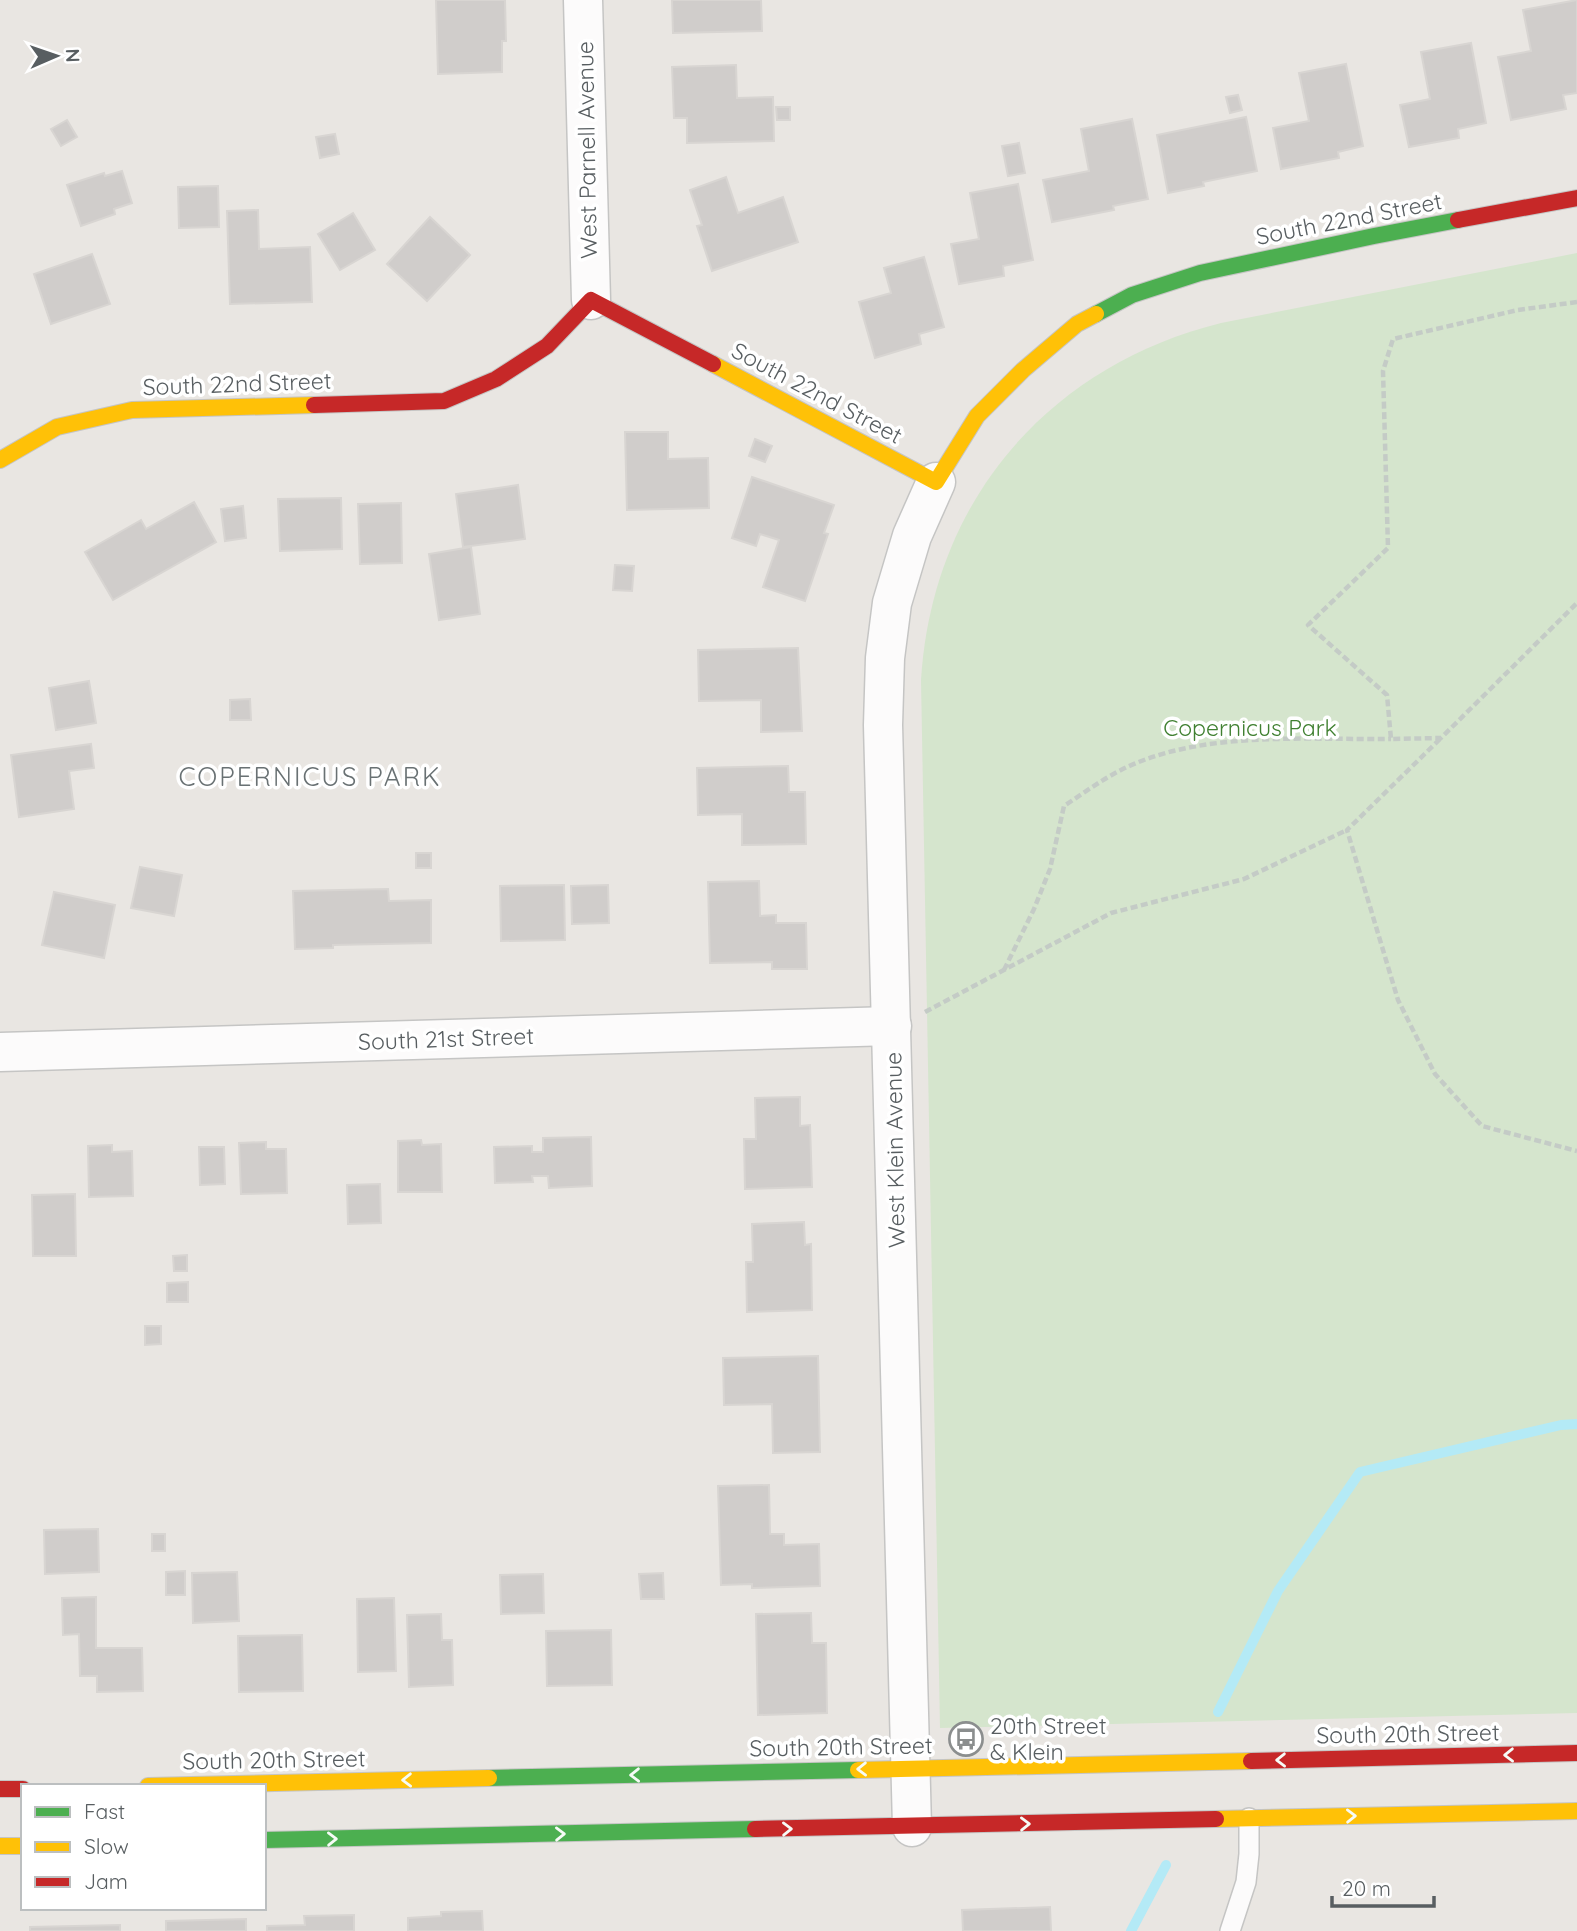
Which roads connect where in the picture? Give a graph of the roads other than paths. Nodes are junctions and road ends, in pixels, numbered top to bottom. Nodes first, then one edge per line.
1 (583, 0) edge
2 (1577, 198) edge
3 (591, 300) junction
4 (0, 460) edge
5 (936, 482) junction
6 (892, 1026) junction
7 (0, 1052) edge
8 (1577, 1754) edge
9 (911, 1768) junction
10 (233, 1784) edge
11 (0, 1789) edge
12 (21, 1789) edge
13 (1577, 1811) edge
14 (1249, 1818) junction
15 (912, 1827) junction
16 (266, 1840) edge
17 (0, 1846) edge
18 (21, 1846) edge
19 (1230, 1931) edge

1 - 3 street, West Parnell Avenue
2 - 5 street, South 22nd Street
3 - 4 street, South 22nd Street
3 - 5 street, South 22nd Street
5 - 6 street, West Klein Avenue
6 - 7 street, South 21st Street
6 - 9 street, West Klein Avenue
8 -> 9 street, South 20th Street
9 -> 10 street, South 20th Street
9 - 15 street, West Klein Avenue
11 - 12 street
14 -> 13 street
15 -> 14 street
14 - 19 lane
16 -> 15 street
17 - 18 street

